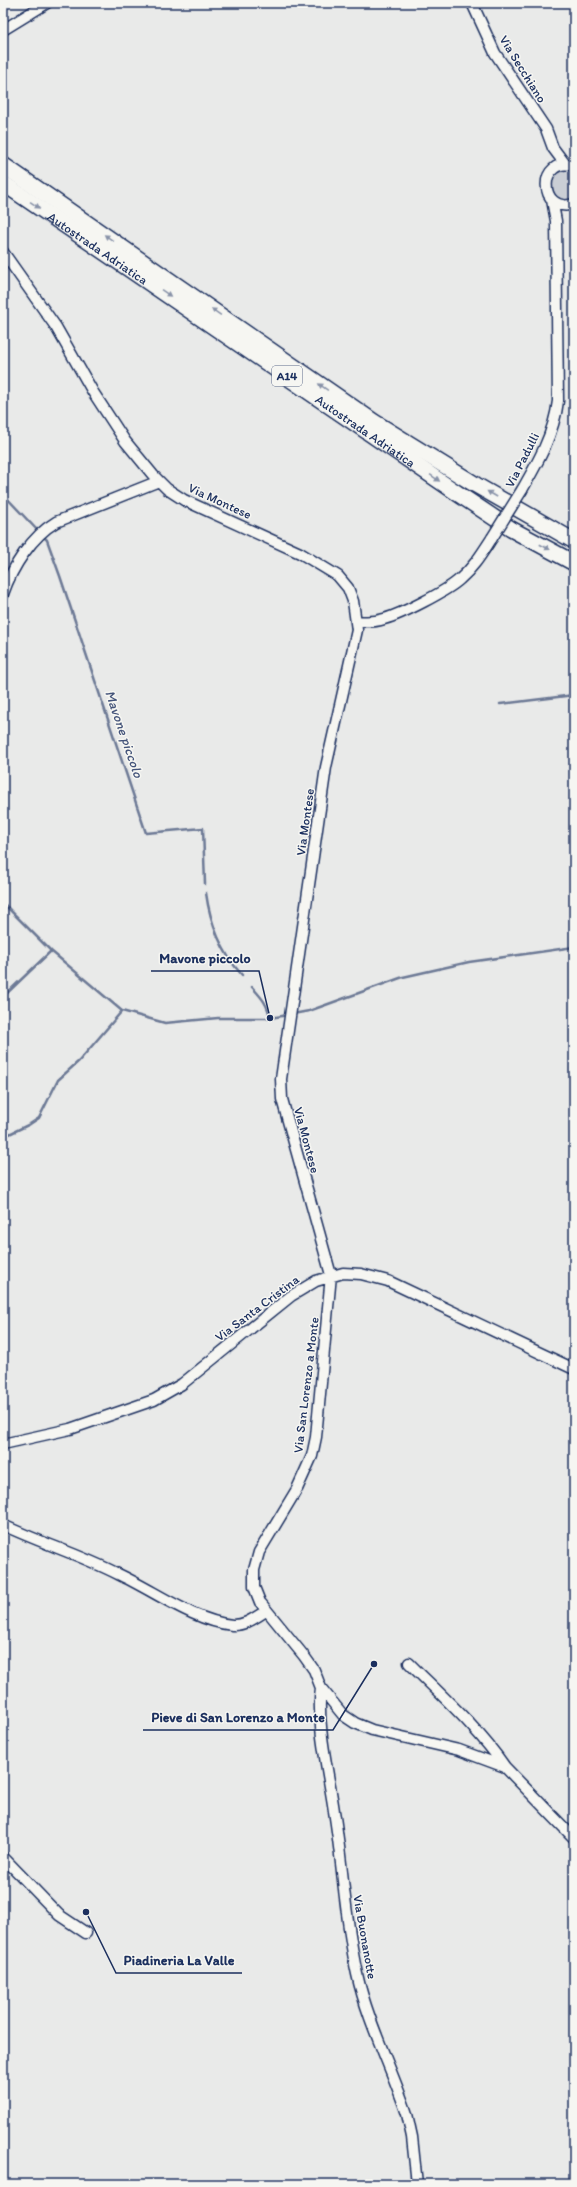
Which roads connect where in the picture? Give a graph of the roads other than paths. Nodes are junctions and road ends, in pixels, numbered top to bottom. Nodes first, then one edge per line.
1 (47, 3) edge
2 (472, 3) edge
3 (3, 30) edge
4 (553, 148) junction
5 (3, 165) edge
6 (572, 165) edge
7 (551, 171) junction
8 (3, 183) edge
9 (552, 200) junction
10 (570, 204) edge
11 (556, 221) junction
12 (3, 252) edge
13 (159, 481) junction
14 (574, 541) edge
15 (574, 563) edge
16 (3, 594) edge
17 (357, 621) junction
18 (331, 1275) junction
19 (574, 1369) edge
20 (3, 1444) edge
21 (3, 1524) edge
22 (266, 1611) junction
23 (409, 1663) dead end
24 (321, 1688) junction
25 (505, 1767) junction
26 (574, 1838) edge
27 (3, 1857) edge
28 (86, 1933) dead end
29 (417, 2184) edge

1 - 3 street
2 - 4 street, Via Secchiano
4 - 6 street, Via Secchiano
4 - 7 street, Via Secchiano
14 -> 5 highway, Autostrada Adriatica / A14
6 - 7 street
7 - 9 street, Via Secchiano
8 -> 15 highway, Autostrada Adriatica / A14
9 - 10 street
9 - 11 street, Via Padulli
10 - 11 street
11 - 17 street, Via Padulli, bridge
12 - 13 street, Via Montese
13 - 16 street
13 - 17 street, Via Montese
17 - 18 street, Via Montese
18 - 19 street, Via Santa Cristina
18 - 20 street, Via Santa Cristina
18 - 22 street, Via San Lorenzo a Monte
21 - 22 street
22 - 24 street, Via San Lorenzo a Monte
23 - 25 street, Via San Lorenzo a Monte
24 - 25 street, Via San Lorenzo a Monte
24 - 29 street, Via Buonanotte
25 - 26 street, Via San Lorenzo a Monte
27 - 28 street

